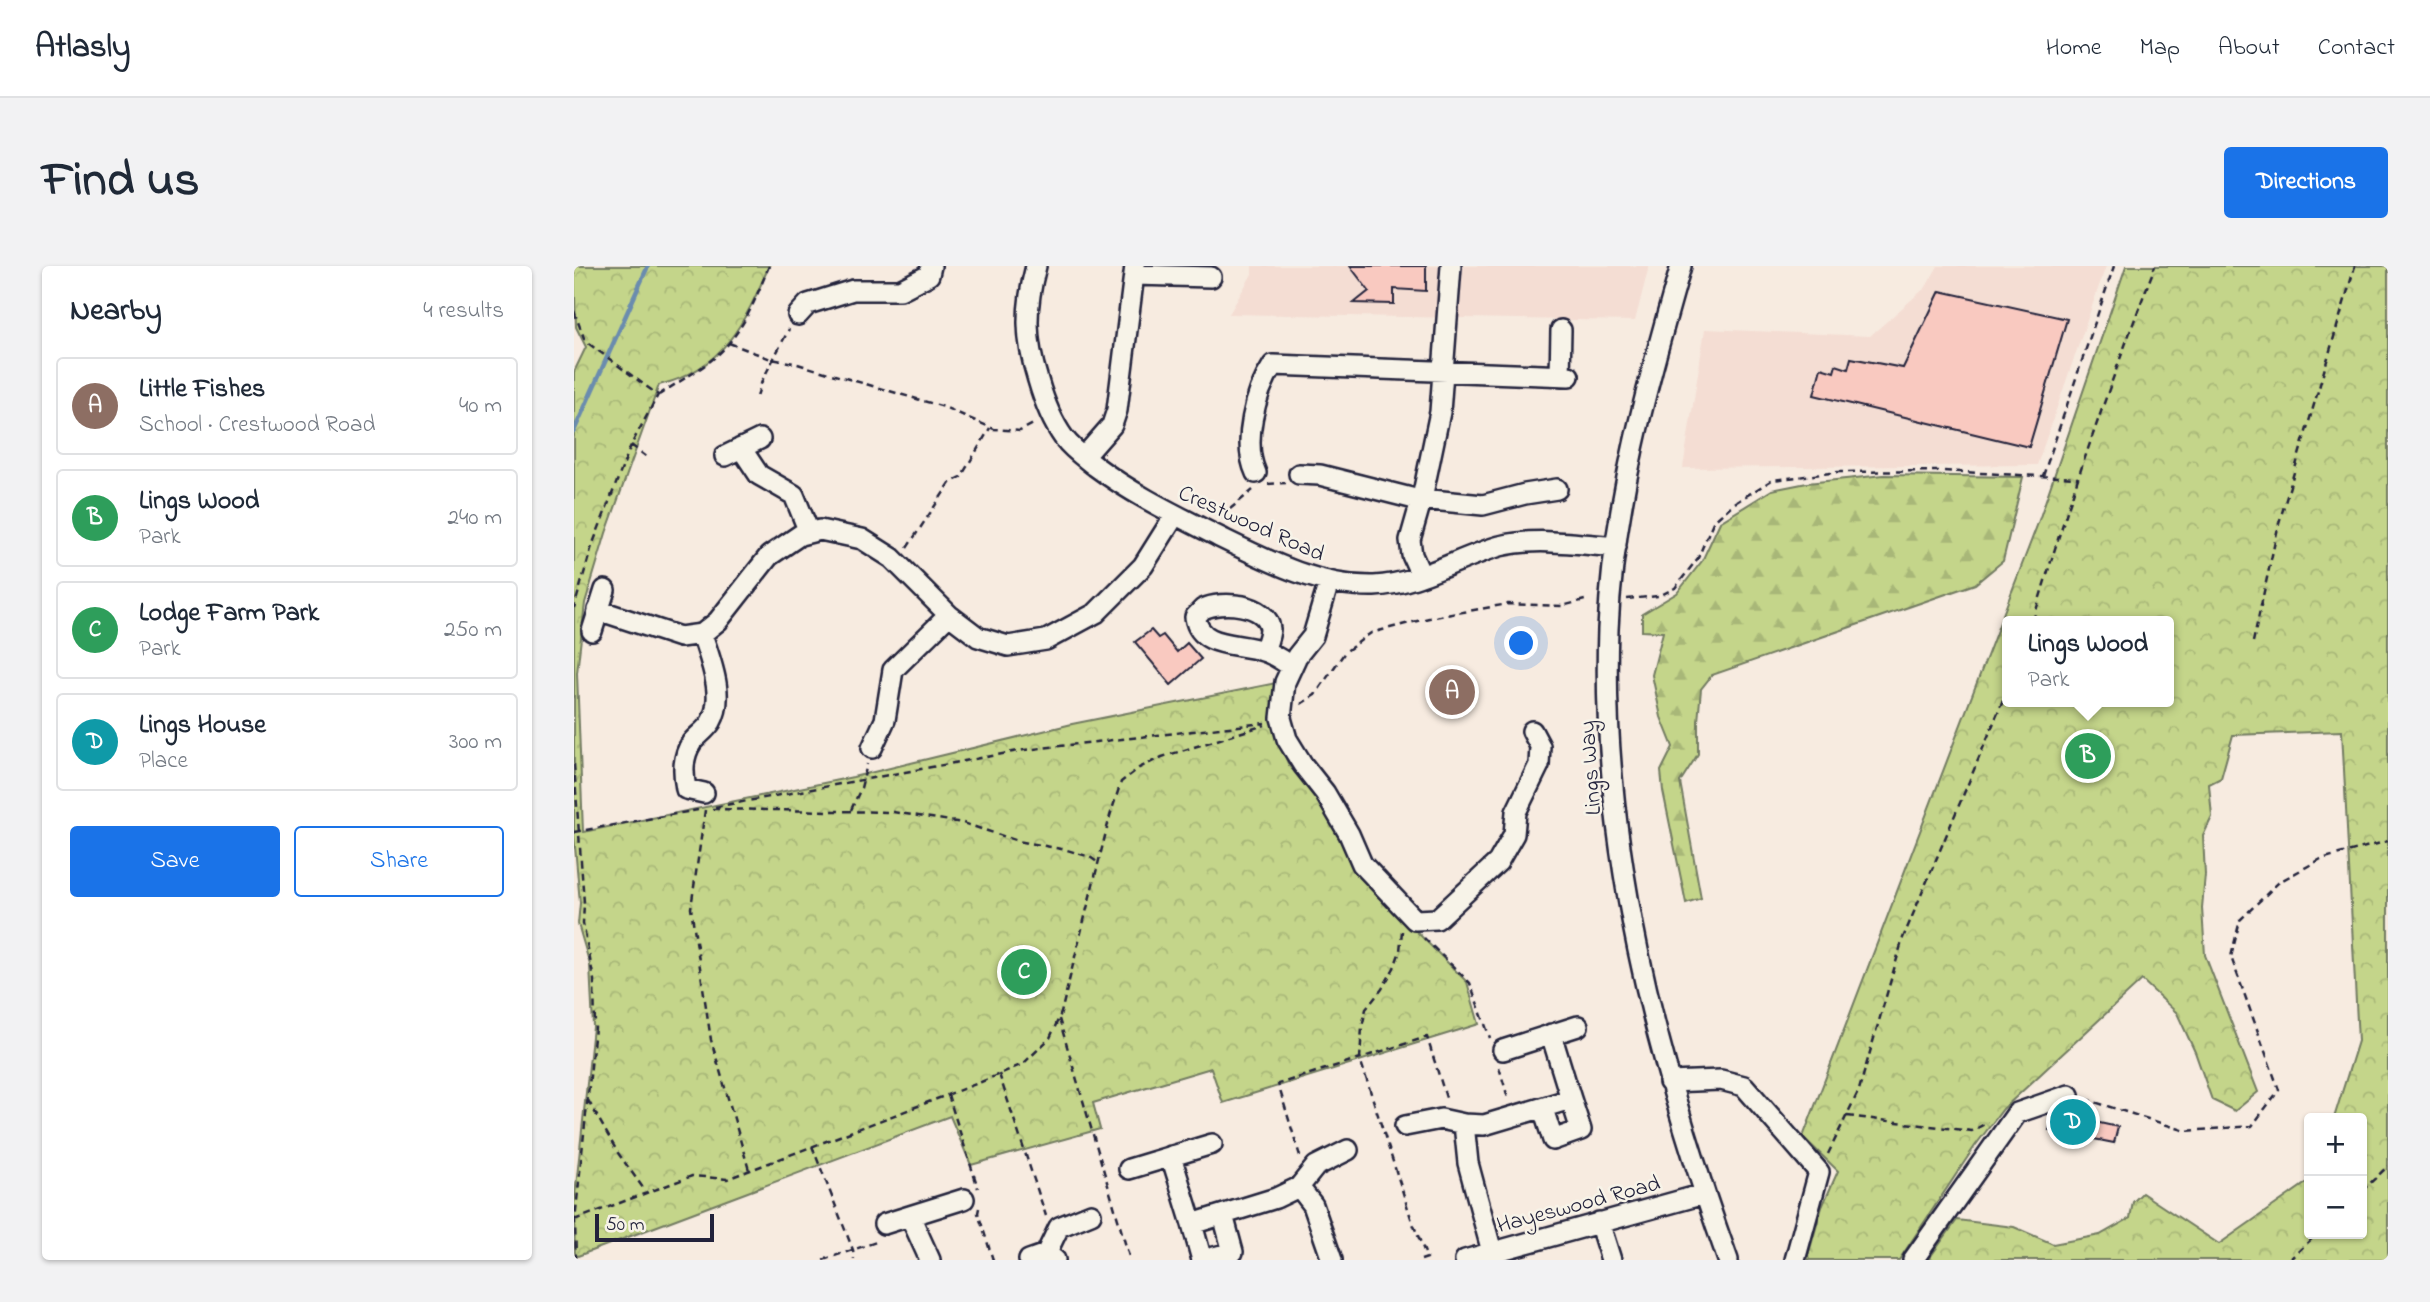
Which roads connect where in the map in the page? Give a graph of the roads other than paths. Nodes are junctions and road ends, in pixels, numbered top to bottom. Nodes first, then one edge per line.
1 (931, 266) edge
2 (1036, 266) edge
3 (1451, 266) edge
4 (1681, 266) edge
5 (1135, 271) edge
6 (1211, 277) dead end
7 (798, 315) road end
8 (1561, 330) dead end
9 (1442, 371) junction
10 (760, 439) dead end
11 (1084, 457) junction
12 (1299, 474) dead end
13 (1262, 479) road end
14 (1557, 489) dead end
15 (1422, 498) junction
16 (1175, 514) junction
17 (808, 532) junction
18 (1616, 547) junction
19 (1421, 575) junction
20 (1329, 582) junction
21 (604, 590) dead end
22 (598, 610) junction
23 (949, 615) junction
24 (592, 631) dead end
25 (702, 634) junction
26 (1264, 651) dead end
27 (1293, 667) junction
28 (1532, 731) dead end
29 (872, 748) road end
30 (705, 801) road end
31 (1578, 1026) dead end
32 (1551, 1034) junction
33 (1503, 1050) dead end
34 (1669, 1082) junction
35 (2070, 1095) road end
36 (1572, 1099) junction
37 (1543, 1109) junction
38 (1458, 1122) junction
39 (1405, 1126) dead end
40 (1212, 1144) dead end
41 (1348, 1150) dead end
42 (1171, 1156) junction
43 (1129, 1169) dead end
44 (1303, 1182) junction
45 (1704, 1194) junction
46 (975, 1201) road end
47 (1091, 1214) dead end
48 (1223, 1215) junction
49 (911, 1216) junction
50 (1599, 1222) junction
51 (1192, 1224) junction
52 (884, 1232) road end
53 (1492, 1252) junction
54 (1046, 1253) edge
55 (930, 1260) edge
56 (1203, 1260) edge
57 (1332, 1260) edge
58 (1465, 1260) edge
59 (1611, 1260) edge
60 (1728, 1260) edge
61 (1795, 1260) edge
62 (1913, 1260) edge

1 - 7 street
2 - 11 street, Crestwood Road
3 - 9 street
4 - 18 street, Lings Way
5 - 6 street
5 - 11 street
8 - 9 street
9 - 13 street
9 - 15 street
10 - 17 street
11 - 16 street, Crestwood Road
12 - 15 street
14 - 15 street
15 - 19 street
16 - 20 street, Crestwood Road
16 - 23 street
17 - 23 street
17 - 25 street
18 - 19 street, Crestwood Road
18 - 34 street, Lings Way
19 - 20 street, Crestwood Road
20 - 27 street
21 - 22 street
22 - 24 street
22 - 25 street
23 - 29 street
25 - 30 street
26 - 27 street
27 - 28 street
31 - 32 street
32 - 33 street
32 - 36 street
34 - 45 street, Lings Way
34 - 61 street
35 - 62 street
36 - 37 street
36 - 37 street
37 - 38 street
38 - 39 street
38 - 53 street
40 - 42 street
41 - 44 street
42 - 43 street
42 - 51 street
44 - 48 street
44 - 57 street
45 - 50 street, Hayeswood Road
45 - 60 street, Lings Way
46 - 49 street
47 - 54 street
48 - 51 street
48 - 56 street
49 - 52 street
49 - 55 street
50 - 53 street, Hayeswood Road
50 - 59 street
51 - 56 street
53 - 58 street, Hayeswood Road

